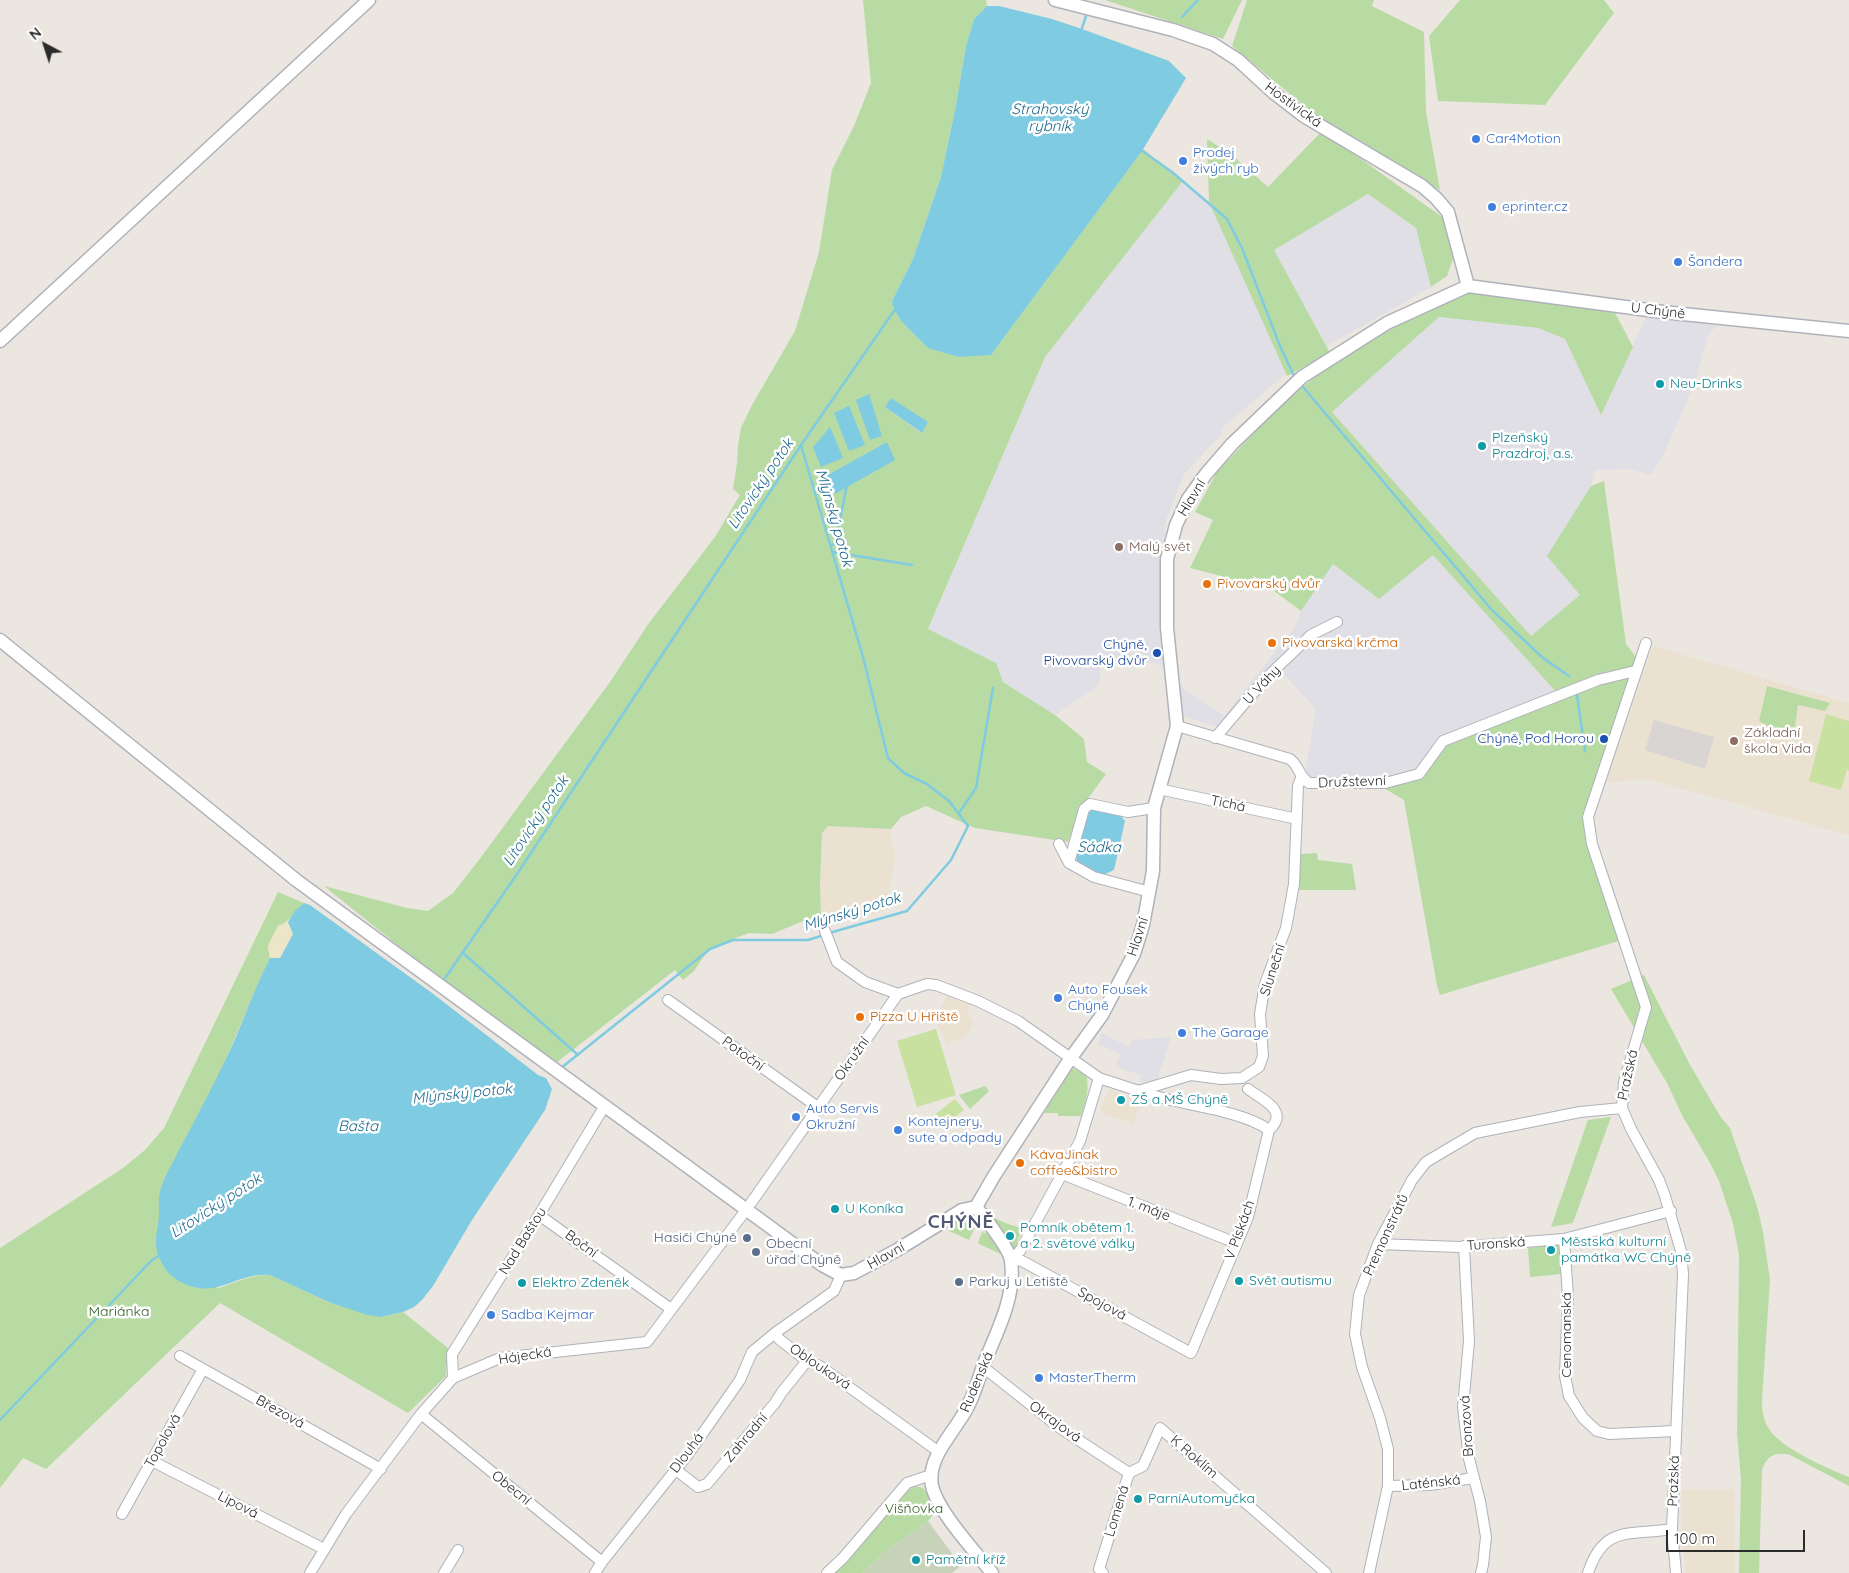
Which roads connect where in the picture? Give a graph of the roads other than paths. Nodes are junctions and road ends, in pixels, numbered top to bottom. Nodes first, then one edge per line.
1 (369, 0) edge
2 (1055, 0) edge
3 (1468, 286) junction
4 (1849, 331) edge
5 (0, 342) edge
6 (1337, 622) dead end
7 (0, 640) edge
8 (1646, 644) dead end
9 (1635, 671) junction
10 (1178, 726) junction
11 (1215, 738) junction
12 (1301, 778) junction
13 (1159, 789) junction
14 (1154, 808) junction
15 (1297, 819) junction
16 (1059, 844) dead end
17 (1069, 863) junction
18 (1150, 892) junction
19 (825, 931) dead end
20 (898, 994) junction
21 (668, 1000) dead end
22 (1070, 1059) junction
23 (1099, 1078) junction
24 (1248, 1089) dead end
25 (1138, 1091) junction
26 (604, 1107) junction
27 (819, 1108) junction
28 (1622, 1108) junction
29 (1269, 1130) junction
30 (1062, 1174) junction
31 (976, 1208) junction
32 (746, 1210) junction
33 (1671, 1211) junction
34 (539, 1215) junction
35 (1564, 1238) junction
36 (1236, 1243) junction
37 (1378, 1244) junction
38 (1464, 1246) junction
39 (1011, 1259) junction
40 (841, 1275) junction
41 (671, 1309) junction
42 (775, 1333) junction
43 (1191, 1353) joint
44 (180, 1356) dead end
45 (807, 1361) junction
46 (983, 1368) junction
47 (204, 1369) junction
48 (453, 1378) junction
49 (421, 1414) junction
50 (1160, 1428) joint
51 (1676, 1431) junction
52 (939, 1452) junction
53 (152, 1461) junction
54 (381, 1469) junction
55 (676, 1470) junction
56 (1129, 1473) junction
57 (931, 1475) junction
58 (1473, 1478) junction
59 (1388, 1486) junction
60 (122, 1514) dead end
61 (1672, 1529) junction
62 (324, 1549) junction
63 (458, 1550) dead end
64 (602, 1562) junction
65 (310, 1573) edge
66 (444, 1573) edge
67 (596, 1573) edge
68 (827, 1573) edge
69 (992, 1573) edge
70 (1103, 1573) edge
71 (1326, 1573) edge
72 (1369, 1573) edge
73 (1481, 1573) edge
74 (1588, 1573) edge
75 (1676, 1573) edge

1 - 5 street
2 - 3 street, Hostivická
3 - 4 street, U Chýně
3 - 10 street, Hlavní
6 - 11 street, U Váhy
7 - 26 street
8 - 9 street, Pražská
9 - 12 street, Družstevní
9 - 28 street, Pražská
10 - 11 street, Družstevní
10 - 13 street, Hlavní
11 - 12 street, Družstevní
12 - 15 street, Sluneční
13 - 14 street, Hlavní
13 - 15 street, Tichá
14 - 17 street
14 - 18 street, Hlavní
15 - 25 street, Sluneční
16 - 17 street
17 - 18 street
18 - 22 street, Hlavní
19 - 20 street
20 - 22 street
20 - 27 street, Okružní
21 - 27 street, Potoční
22 - 23 street
22 - 31 street, Hlavní
23 - 25 street
23 - 30 street
24 - 29 street, V Pískách
25 - 29 street
26 - 32 street
26 - 34 street, Nad Baštou
27 - 32 street, Okružní
28 - 33 street, Pražská
28 - 37 street, Premonstrátů
29 - 36 street, V Pískách
30 - 36 street, 1. máje
30 - 39 street
31 - 39 street
31 - 40 street, Hlavní
32 - 40 street
32 - 41 street, Hájecká
33 - 35 street, Turonská
33 - 51 street, Pražská
34 - 41 street, Boční
34 - 48 street, Nad Baštou
35 - 38 street, Turonská
35 - 51 street, Cenomanská
36 - 43 street, V Pískách
37 - 38 street, Turonská
37 - 59 street, Premonstrátů
38 - 58 street, Bronzová
39 - 43 street, Spojová
39 - 46 street, Rudenská
40 - 42 street, Oblouková
41 - 48 street, Hájecká
42 - 45 street, Oblouková
42 - 55 street, Dlouhá
44 - 47 street, Březová
45 - 52 street, Oblouková
45 - 55 street, Zahradní
46 - 52 street, Rudenská
46 - 56 street, Okrajová
47 - 53 street, Topolová
47 - 54 street, Březová
48 - 49 street, Hájecká
49 - 54 street, Hájecká
49 - 64 street, Obecní
50 - 56 street, Lomená
50 - 71 street, K Roklím
51 - 61 street, Pražská
52 - 57 street, Rudenská
53 - 60 street, Topolová
53 - 62 street, Lipová
54 - 62 street, Hájecká
55 - 64 street, Dlouhá
56 - 70 street, Lomená
57 - 68 street
57 - 69 street
58 - 59 street, Laténská
58 - 73 street, Bronzová
59 - 72 street, Premonstrátů
61 - 74 street
61 - 75 street, Pražská
62 - 65 street, Hájecká
63 - 66 street
64 - 67 street, Dlouhá

